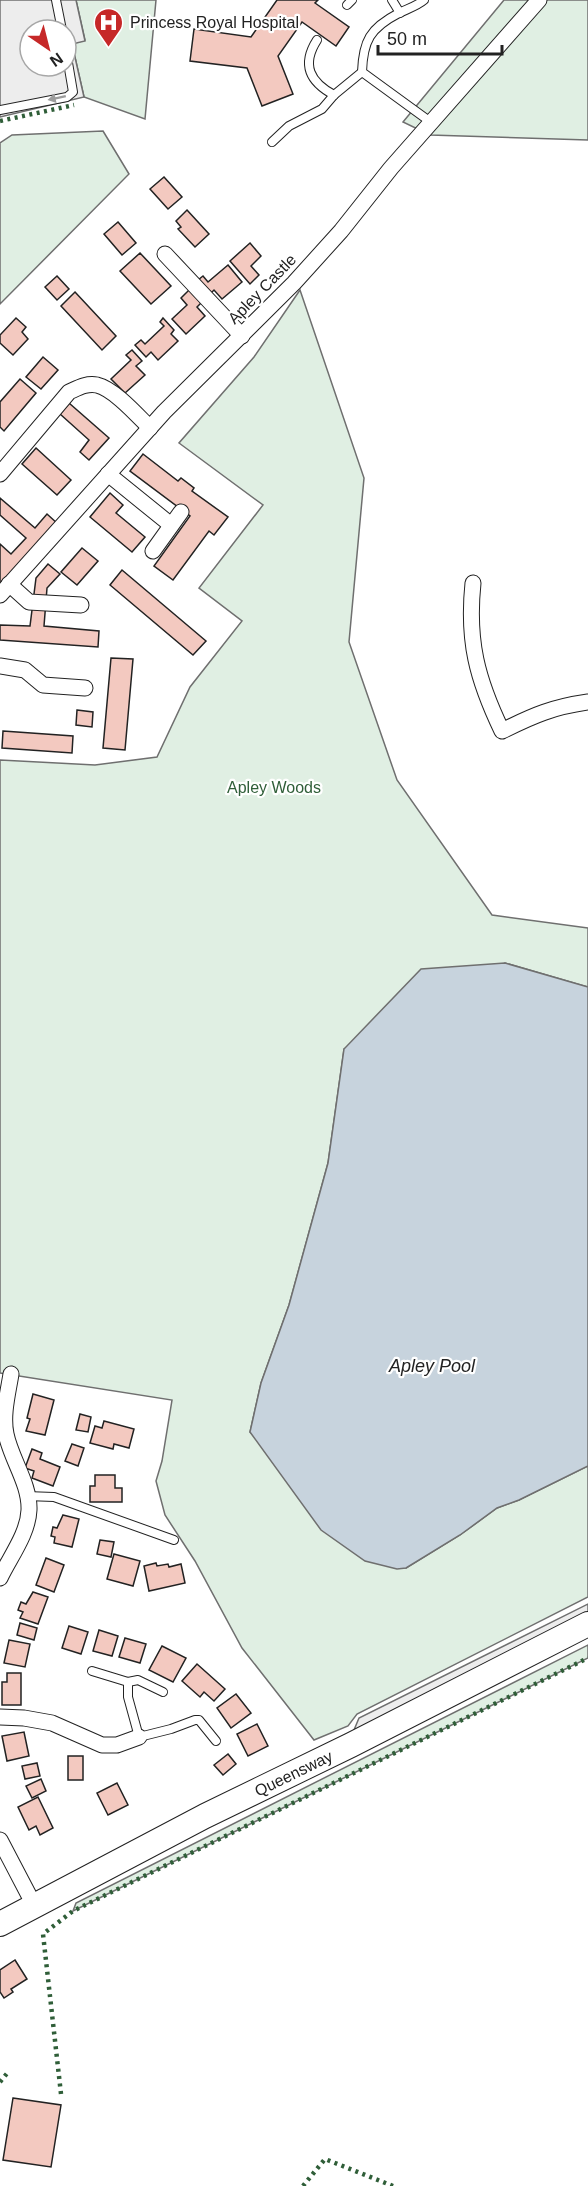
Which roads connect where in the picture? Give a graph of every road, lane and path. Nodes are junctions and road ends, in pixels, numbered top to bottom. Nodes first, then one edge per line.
1 (56, 0) edge
2 (392, 0) edge
3 (424, 0) edge
4 (539, 0) edge
5 (400, 13) junction
6 (60, 18) edge
7 (317, 40) dead end
8 (362, 72) junction
9 (71, 78) edge
10 (334, 95) junction
11 (0, 110) edge
12 (432, 123) junction
13 (272, 142) dead end
14 (165, 254) dead end
15 (242, 336) junction
16 (150, 428) junction
17 (0, 474) edge
18 (108, 474) junction
19 (181, 512) dead end
20 (171, 525) junction
21 (153, 551) dead end
22 (473, 583) dead end
23 (5, 590) edge
24 (81, 605) dead end
25 (0, 666) edge
26 (85, 688) dead end
27 (588, 702) edge
28 (11, 1374) dead end
29 (3, 1435) edge
30 (26, 1496) junction
31 (174, 1540) dead end
32 (1, 1572) edge
33 (588, 1624) edge
34 (92, 1671) dead end
35 (128, 1682) junction
36 (163, 1692) dead end
37 (0, 1717) edge
38 (139, 1737) junction
39 (216, 1742) dead end
40 (0, 1840) edge
41 (34, 1905) junction
42 (0, 1924) edge

1 - 6 lane
2 - 5 lane
3 - 5 lane
4 - 12 street, Apley Castle
5 - 8 lane
7 - 10 lane
8 - 10 lane
8 - 12 lane
9 -> 11 lane
10 - 13 lane
12 - 15 street, Apley Castle
14 - 15 street
15 - 16 street, Apley Castle
16 - 17 street
16 - 18 street, Apley Castle
18 - 20 street
18 - 23 street, Apley Castle
19 - 20 street
20 - 21 street
22 - 27 street
23 - 24 street
25 - 26 street
28 - 29 street
29 - 30 street
30 - 31 lane
30 - 32 street
33 - 41 main road, Queensway
34 - 35 lane
35 - 36 lane
35 - 38 lane
37 - 38 street
38 - 39 lane
40 - 41 street
41 - 42 main road, Queensway

